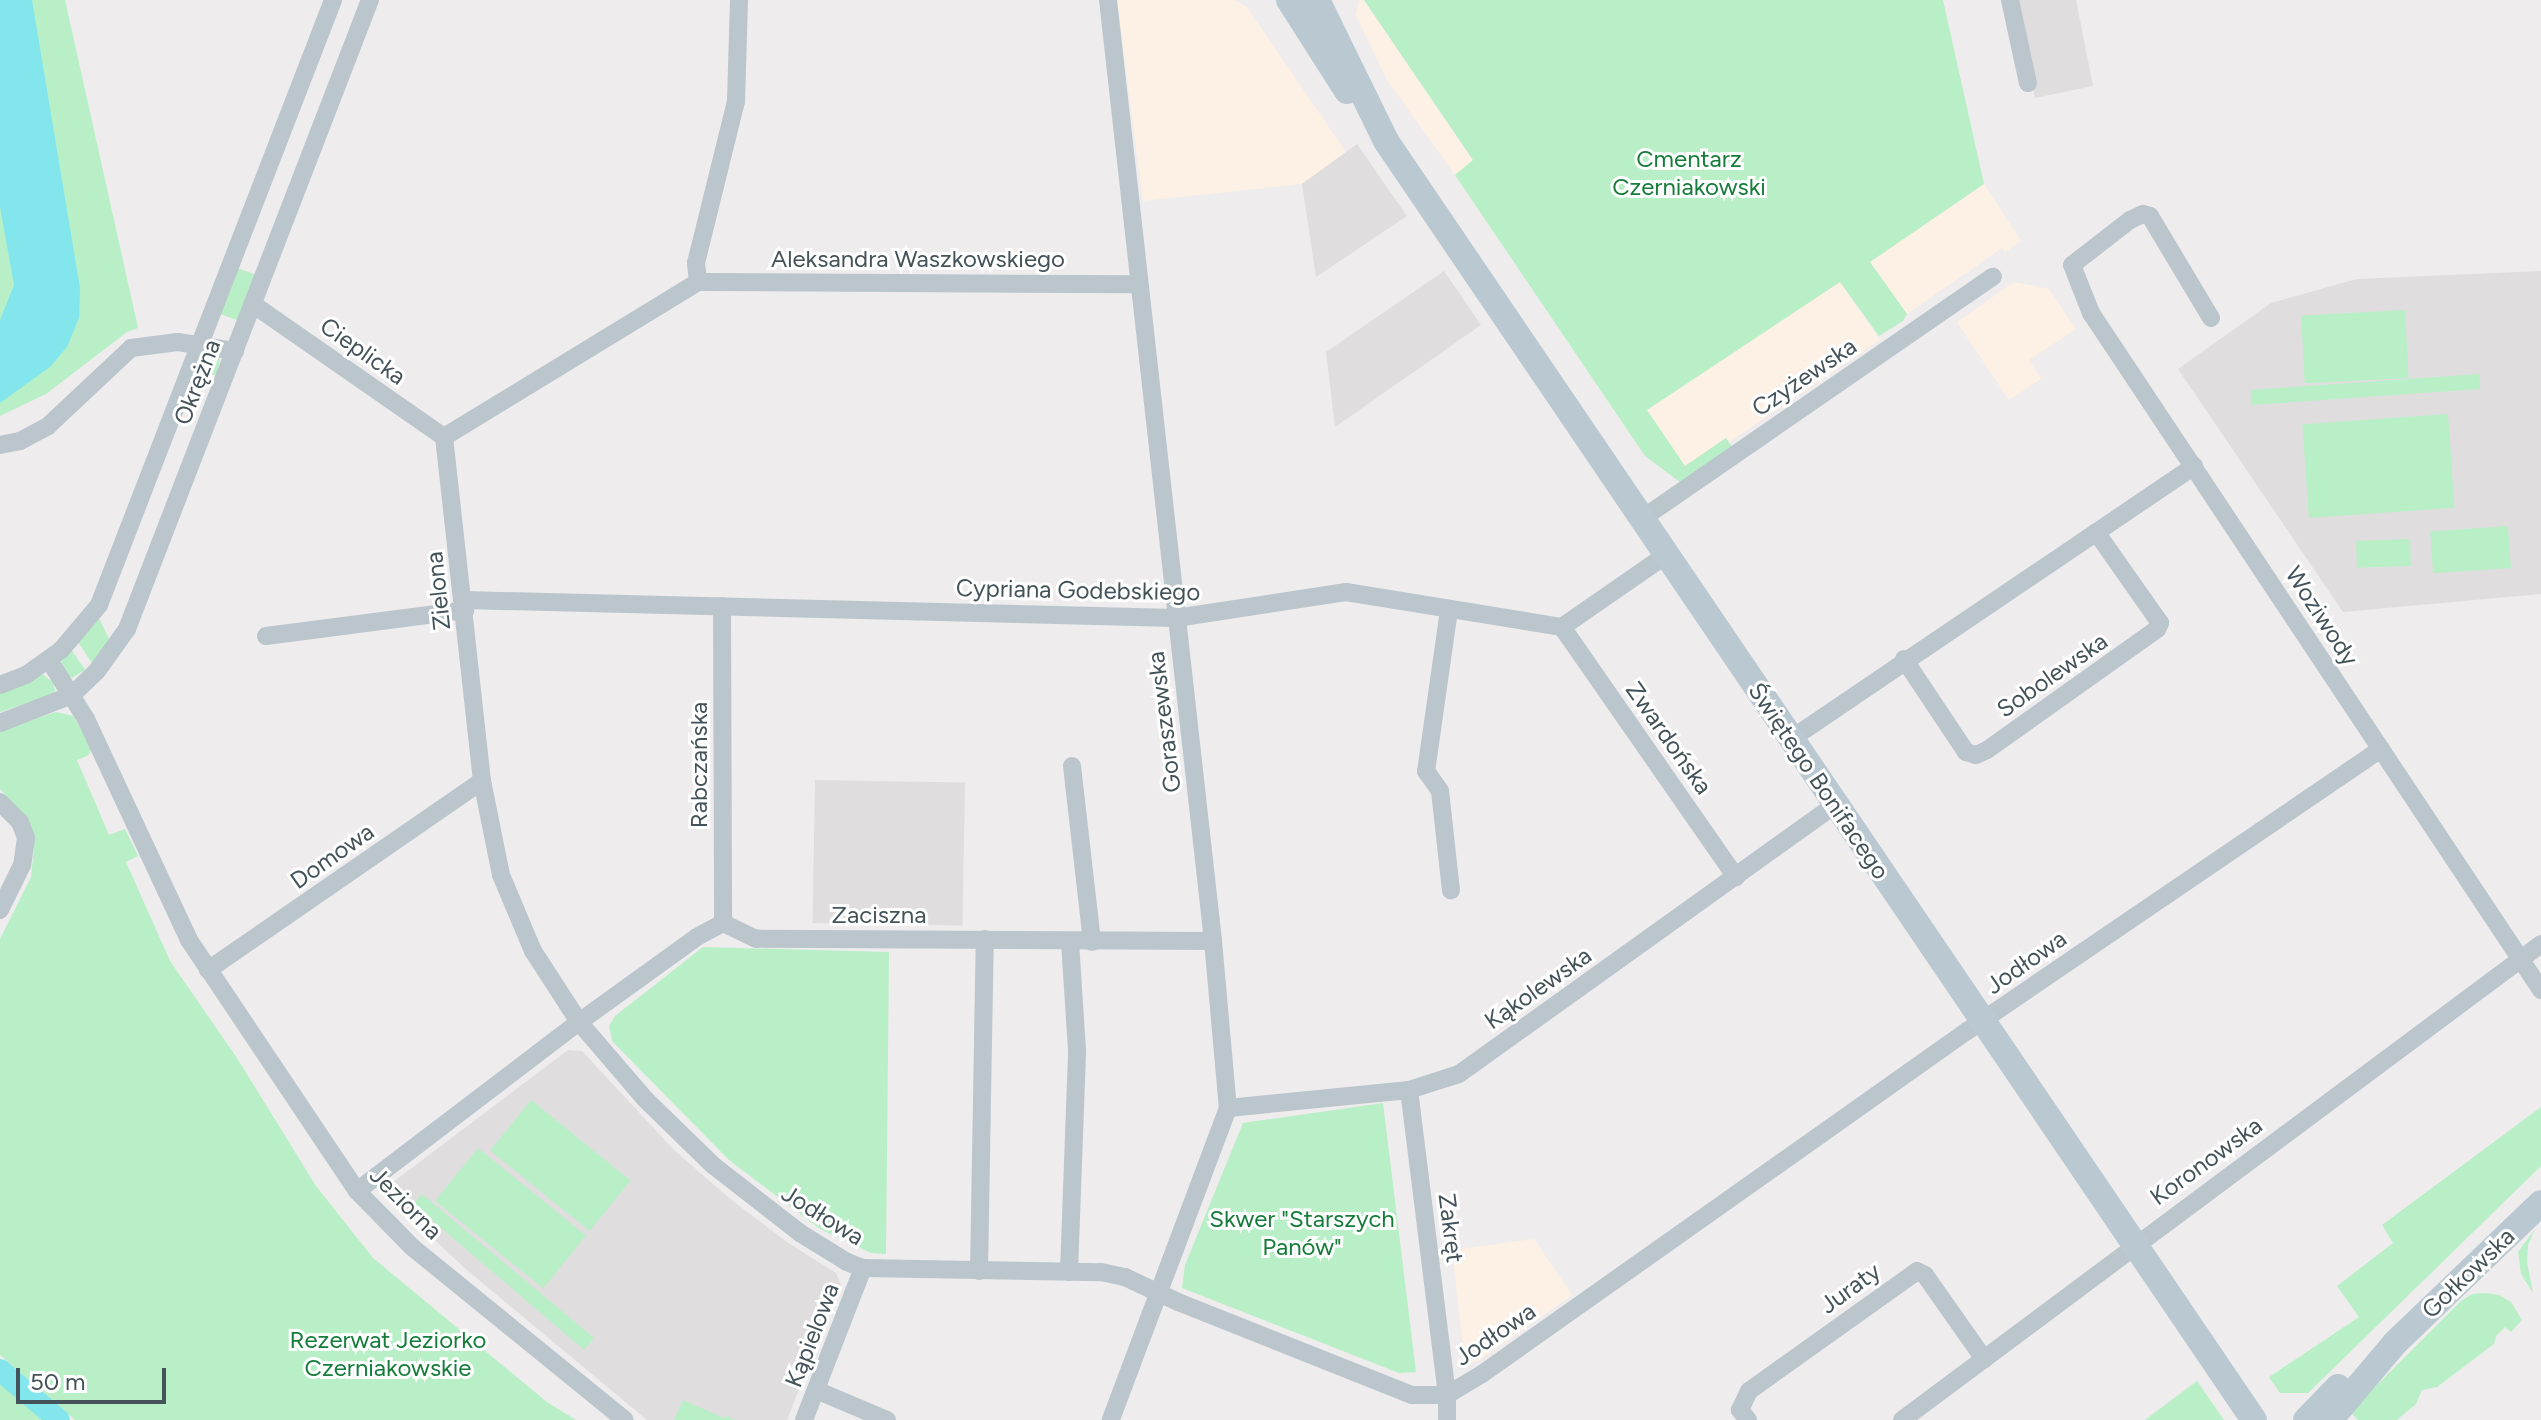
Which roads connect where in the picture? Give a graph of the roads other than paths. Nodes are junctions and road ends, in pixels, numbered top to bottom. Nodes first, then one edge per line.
1 (333, 0) edge
2 (370, 0) edge
3 (739, 0) edge
4 (1108, 0) edge
5 (1289, 0) edge
6 (1317, 0) edge
7 (2010, 0) edge
8 (2028, 83) dead end
9 (1386, 141) junction
10 (1993, 277) dead end
11 (698, 282) junction
12 (1138, 284) junction
13 (254, 305) junction
14 (2211, 318) dead end
15 (198, 346) junction
16 (235, 351) junction
17 (444, 437) junction
18 (0, 445) edge
19 (2194, 466) junction
20 (1643, 518) junction
21 (2096, 532) junction
22 (1666, 555) junction
23 (464, 605) junction
24 (722, 606) junction
25 (1449, 610) junction
26 (1176, 618) junction
27 (1562, 627) junction
28 (266, 636) dead end
29 (1904, 659) junction
30 (49, 660) junction
31 (0, 685) edge
32 (72, 695) junction
33 (0, 723) edge
34 (1791, 739) junction
35 (2381, 749) junction
36 (1072, 766) dead end
37 (482, 781) junction
38 (0, 802) edge
39 (1836, 804) junction
40 (1736, 877) junction
41 (1451, 890) dead end
42 (0, 910) edge
43 (723, 923) junction
44 (985, 939) junction
45 (1070, 941) junction
46 (1213, 941) junction
47 (1092, 942) junction
48 (2541, 944) edge
49 (2520, 959) junction
50 (208, 970) junction
51 (2541, 990) edge
52 (579, 1022) junction
53 (1983, 1022) junction
54 (1409, 1090) junction
55 (1228, 1108) junction
56 (357, 1191) junction
57 (2541, 1203) edge
58 (2136, 1245) junction
59 (863, 1268) junction
60 (979, 1271) junction
61 (1069, 1272) junction
62 (1161, 1294) junction
63 (2395, 1343) junction
64 (1984, 1359) junction
65 (816, 1390) junction
66 (1447, 1395) junction
67 (625, 1420) edge
68 (804, 1420) edge
69 (887, 1420) edge
70 (1111, 1420) edge
71 (1447, 1420) edge
72 (1748, 1420) edge
73 (1902, 1420) edge
74 (2254, 1420) edge
75 (2306, 1420) edge
76 (2330, 1420) edge

1 - 15 street, Okrężna
2 - 13 street, Okrężna
3 - 11 street
4 - 12 street, Goraszewska
5 - 9 street, Świętego Bonifacego
6 - 9 street, Świętego Bonifacego
7 - 8 street
9 - 20 street, Świętego Bonifacego
10 - 20 street, Czyżewska
11 - 12 street, Aleksandra Waszkowskiego
11 - 17 street
12 - 26 street, Goraszewska
13 - 16 street, Okrężna
13 - 17 street, Cieplicka
14 - 19 street, Woziwody
15 - 16 street
15 - 18 street
15 - 30 street, Okrężna
16 - 32 street, Okrężna
17 - 23 street, Zielona
19 - 21 street
19 - 35 street, Woziwody
20 - 22 street, Świętego Bonifacego
21 - 29 street
21 - 29 street, Sobolewska
22 - 27 street
22 - 34 street, Świętego Bonifacego
23 - 24 street, Cypriana Godebskiego
23 - 28 street, Cypriana Godebskiego
23 - 37 street, Zielona
24 - 26 street, Cypriana Godebskiego
24 - 43 street, Rabczańska
25 - 26 street, Cypriana Godebskiego
25 - 27 street, Cypriana Godebskiego
25 - 41 street
26 - 46 street, Goraszewska
27 - 40 street, Zwardońska
29 - 34 street
30 - 31 street, Okrężna
30 - 32 street, Jeziorna
32 - 33 street, Okrężna
32 - 50 street, Jeziorna
34 - 39 street, Świętego Bonifacego
35 - 49 street, Woziwody
35 - 53 street, Jodłowa
36 - 47 street
37 - 50 street, Domowa
37 - 52 street, Zielona
38 - 42 street
39 - 40 street, Kąkolewska
39 - 53 street, Świętego Bonifacego
40 - 54 street, Kąkolewska
43 - 44 street, Zaciszna
43 - 52 street
44 - 45 street, Zaciszna
44 - 60 street
45 - 47 street, Zaciszna
45 - 61 street
46 - 47 street, Zaciszna
46 - 55 street, Goraszewska
48 - 49 street, Koronowska
49 - 51 street, Woziwody
49 - 58 street, Koronowska
50 - 56 street, Jeziorna
52 - 56 street
52 - 59 street, Jodłowa
53 - 58 street, Świętego Bonifacego
53 - 66 street, Jodłowa
54 - 55 street, Kąkolewska
54 - 66 street, Zakręt
55 - 62 street, Goraszewska
56 - 67 street, Jeziorna
57 - 63 street, Gołkowska
58 - 64 street, Koronowska
58 - 74 street, Świętego Bonifacego
59 - 60 street, Jodłowa
59 - 65 street, Kąpielowa
60 - 61 street, Jodłowa
61 - 62 street, Jodłowa
62 - 66 street, Jodłowa
62 - 70 street, Goraszewska
63 - 75 street, Gołkowska
63 - 76 street, Gołkowska
64 - 72 street, Juraty
64 - 73 street, Koronowska
65 - 68 street, Kąpielowa
65 - 69 street
66 - 71 street, Zakręt

